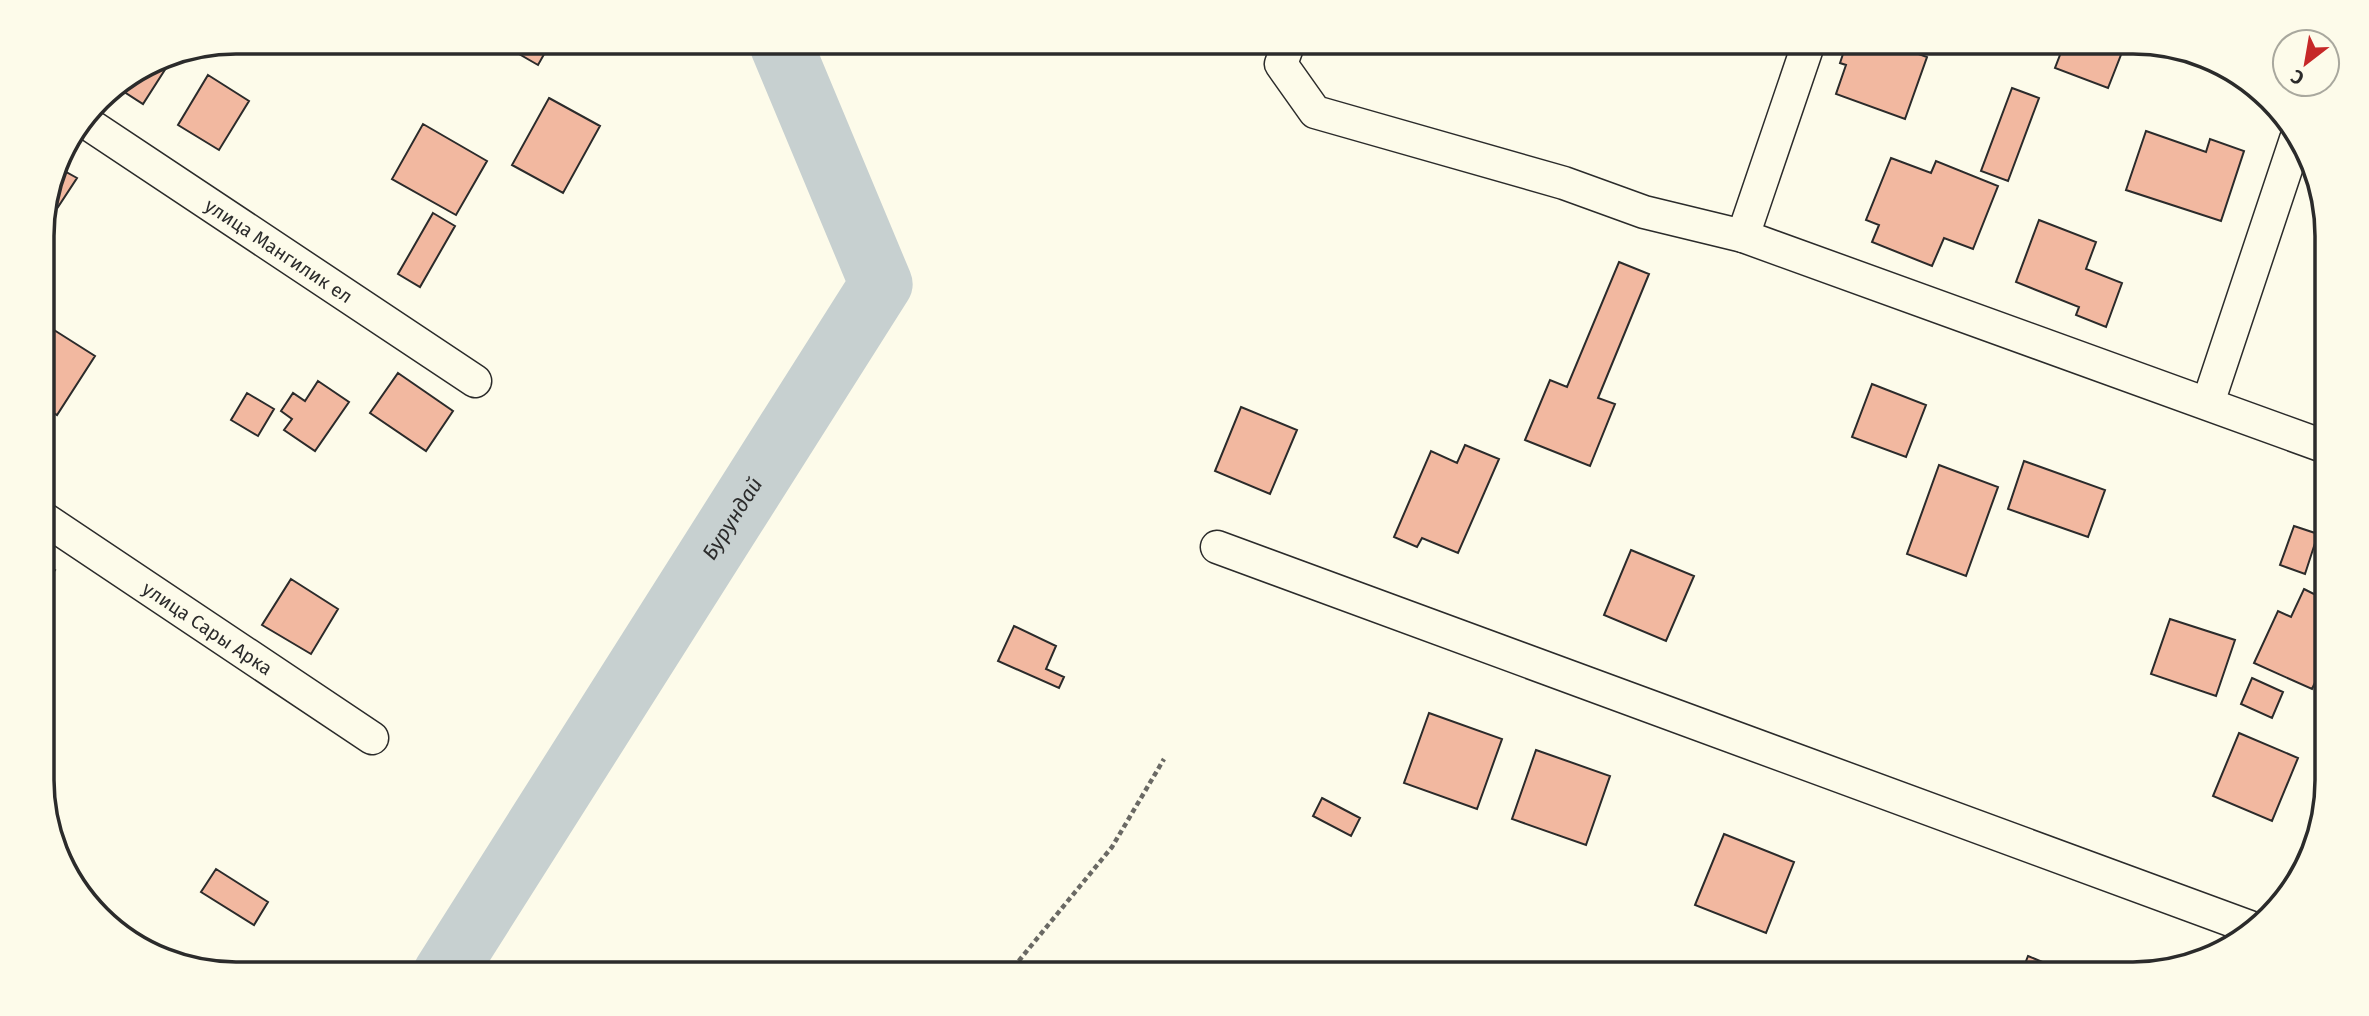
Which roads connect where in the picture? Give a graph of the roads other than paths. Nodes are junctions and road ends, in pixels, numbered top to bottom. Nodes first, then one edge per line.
1 (1284, 54) edge
2 (1806, 54) edge
3 (91, 126) edge
4 (2292, 149) edge
5 (1743, 236) junction
6 (475, 381) dead end
7 (2208, 403) junction
8 (2315, 443) edge
9 (54, 526) edge
10 (1217, 547) dead end
11 (372, 738) dead end
12 (2243, 925) edge

1 - 5 street
2 - 5 street
3 - 6 street, улица Мангилик ел
4 - 7 street
5 - 7 street
7 - 8 street
9 - 11 street, улица Сары Арка
10 - 12 street

